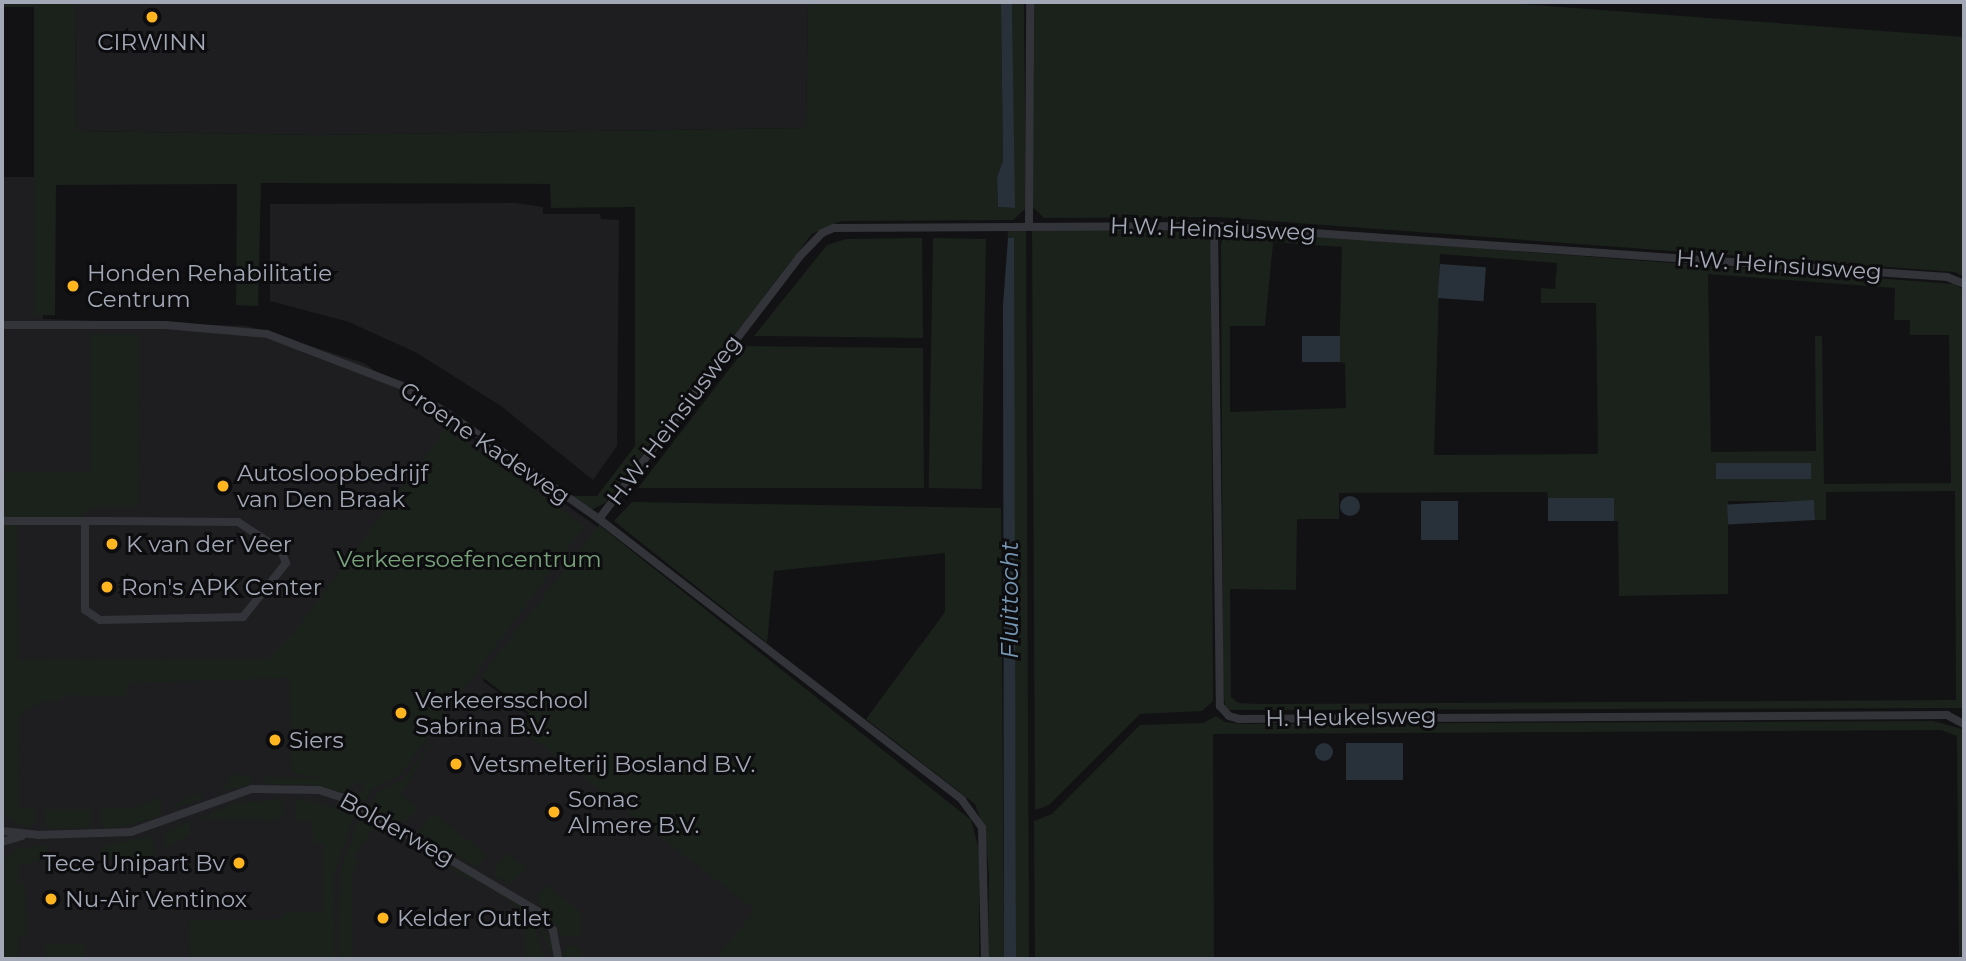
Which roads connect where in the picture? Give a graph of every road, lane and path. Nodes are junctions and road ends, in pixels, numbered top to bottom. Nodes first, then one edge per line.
1 (1030, 2) edge
2 (1029, 225) junction
3 (1214, 226) junction
4 (1964, 284) edge
5 (2, 326) edge
6 (599, 519) junction
7 (85, 521) junction
8 (2, 522) edge
9 (1964, 724) edge
10 (2, 831) edge
11 (29, 835) junction
12 (2, 842) edge
13 (558, 959) edge
14 (985, 959) edge

1 - 2 street
2 - 3 street, H.W. Heinsiusweg
2 - 6 street, H.W. Heinsiusweg
3 - 4 street, H.W. Heinsiusweg
3 - 9 street, H. Heukelsweg
5 - 6 street, Groene Kadeweg
6 - 14 street, Groene Kadeweg
7 - 7 street
7 - 8 street
10 - 11 street, Bolderweg
11 - 12 street, Bolderweg
11 - 13 street, Bolderweg

